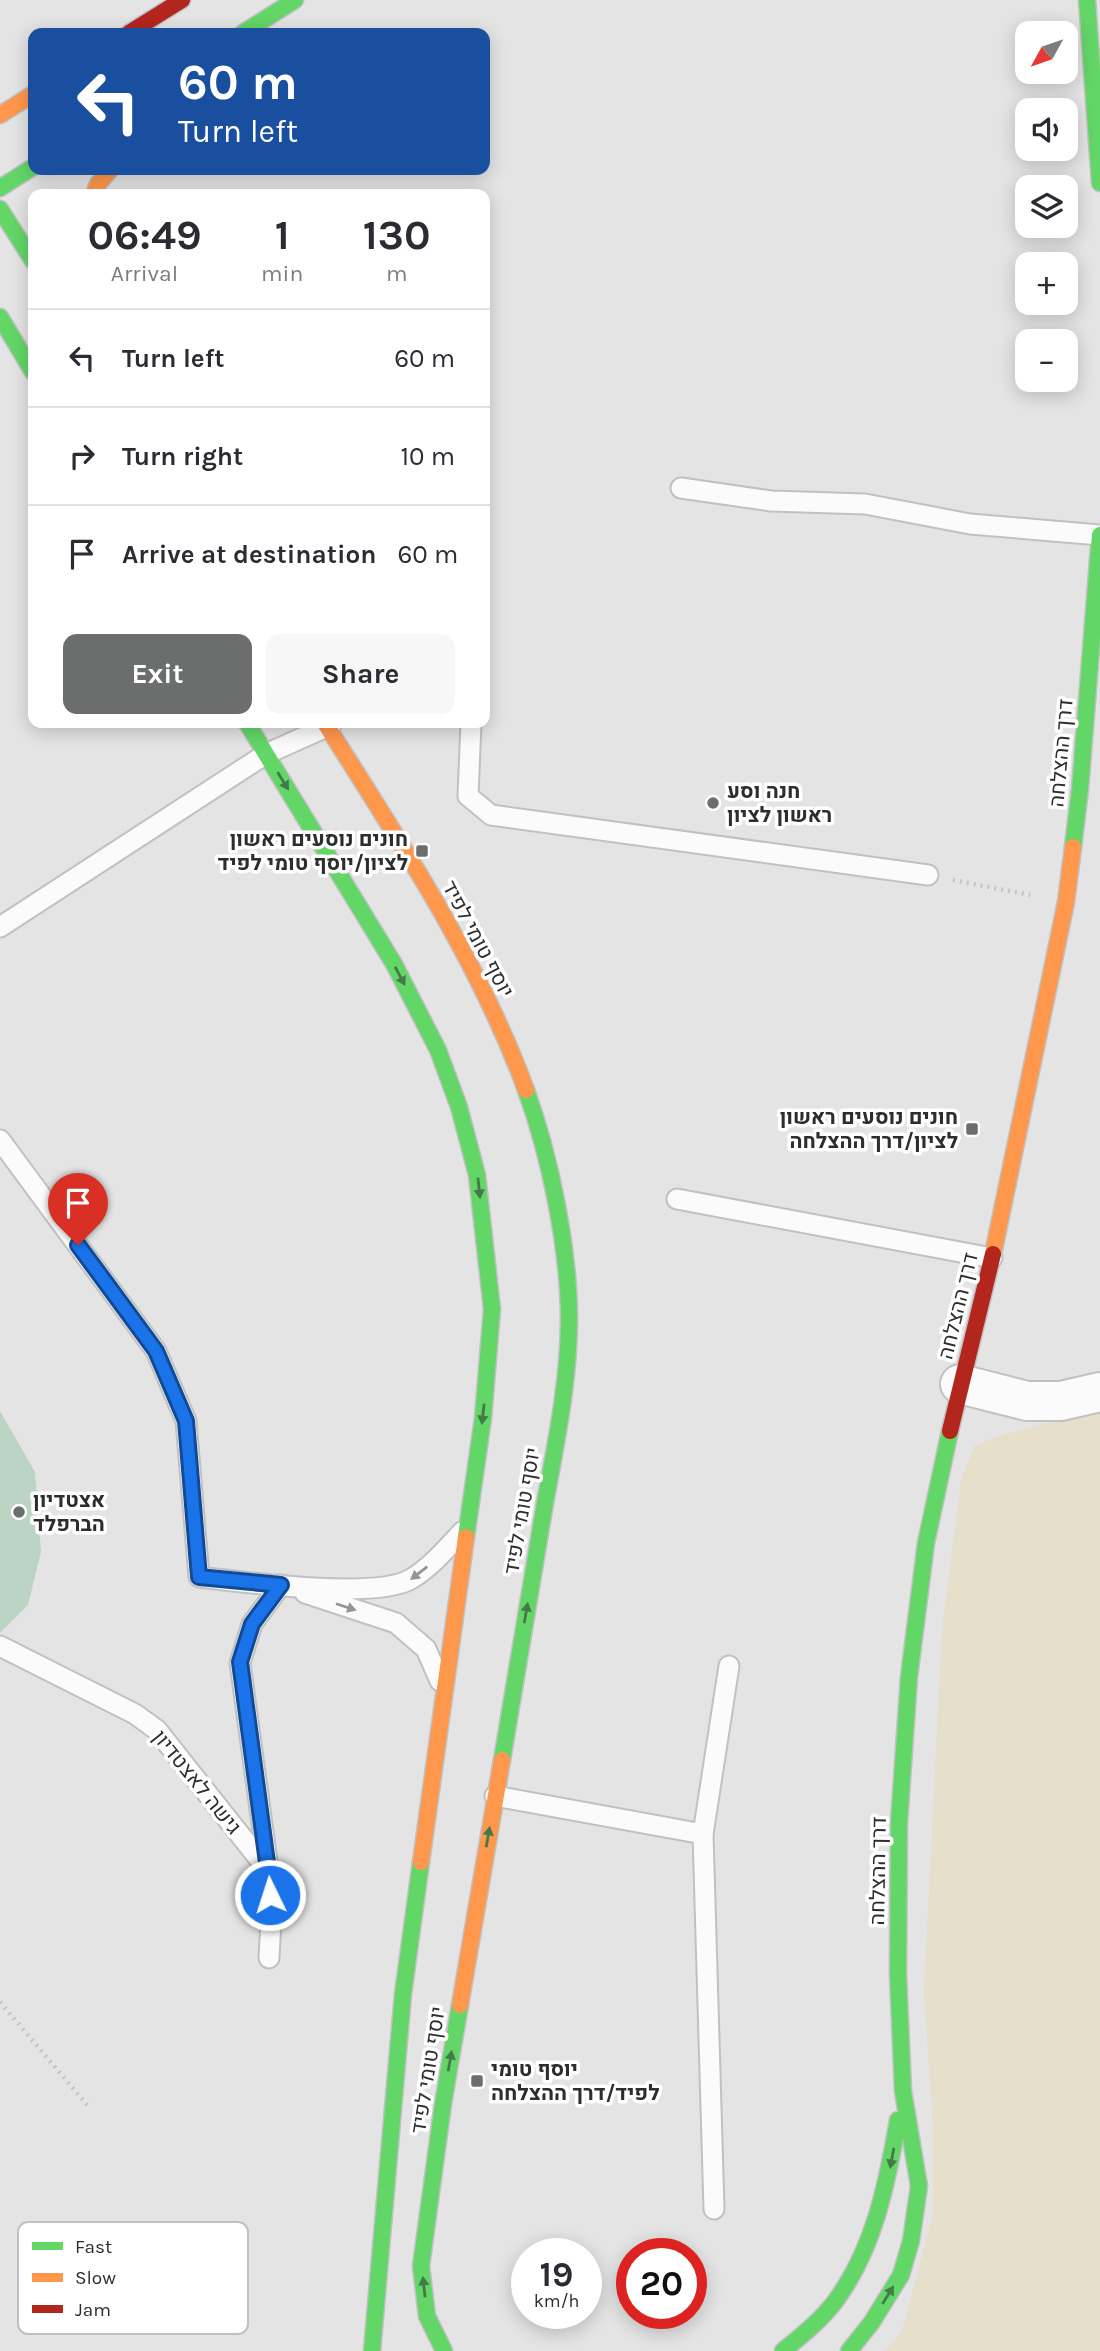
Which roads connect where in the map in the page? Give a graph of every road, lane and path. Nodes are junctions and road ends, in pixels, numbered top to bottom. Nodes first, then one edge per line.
1 (182, 0) edge
2 (295, 0) edge
3 (1085, 0) edge
4 (138, 28) edge
5 (251, 28) edge
6 (28, 97) edge
7 (0, 115) edge
8 (28, 170) edge
9 (1100, 183) edge
10 (0, 188) edge
11 (0, 209) edge
12 (28, 253) edge
13 (0, 317) edge
14 (28, 364) edge
15 (11, 369) dead end
16 (28, 381) edge
17 (681, 488) dead end
18 (1100, 535) edge
19 (250, 728) edge
20 (321, 728) edge
21 (331, 728) edge
22 (471, 728) edge
23 (266, 754) junction
24 (928, 875) joint
25 (1066, 902) junction
26 (0, 927) edge
27 (0, 1140) edge
28 (677, 1199) dead end
29 (992, 1258) junction
30 (960, 1384) junction
31 (1100, 1392) edge
32 (468, 1526) junction
33 (281, 1585) junction
34 (0, 1646) edge
35 (729, 1666) dead end
36 (445, 1693) junction
37 (495, 1796) junction
38 (704, 1834) junction
39 (268, 1870) junction
40 (268, 1958) dead end
41 (0, 2002) edge
42 (903, 2091) junction
43 (87, 2105) dead end
44 (714, 2209) dead end
45 (372, 2351) edge
46 (444, 2351) edge
47 (783, 2351) edge
48 (849, 2351) edge

1 - 4 street
2 - 5 street
3 - 9 street
6 - 7 street
8 - 10 street
11 - 12 street
13 - 14 street
15 - 16 street
17 - 18 lane
18 - 25 street, דרך ההצלחה
19 - 23 street, יוסף טומי לפיד
20 - 23 lane
37 -> 21 street, יוסף טומי לפיד
22 - 24 lane
23 - 26 lane
23 -> 32 street, יוסף טומי לפיד
24 - 25 path
25 - 29 street, דרך ההצלחה
27 - 33 lane
28 - 29 lane
29 - 30 street, דרך ההצלחה
30 - 31 street
30 - 42 street, דרך ההצלחה
32 -> 33 lane
32 - 36 street, יוסף טומי לפיד
33 -> 36 lane
33 - 39 lane
34 - 39 lane, גישה לאצטדיון
35 - 38 lane
36 - 45 street, יוסף טומי לפיד
37 - 38 lane
46 -> 37 street, יוסף טומי לפיד
38 - 44 lane
39 - 40 lane
41 - 43 path
42 -> 47 street, דרך ההצלחה
48 -> 42 street, דרך ההצלחה

